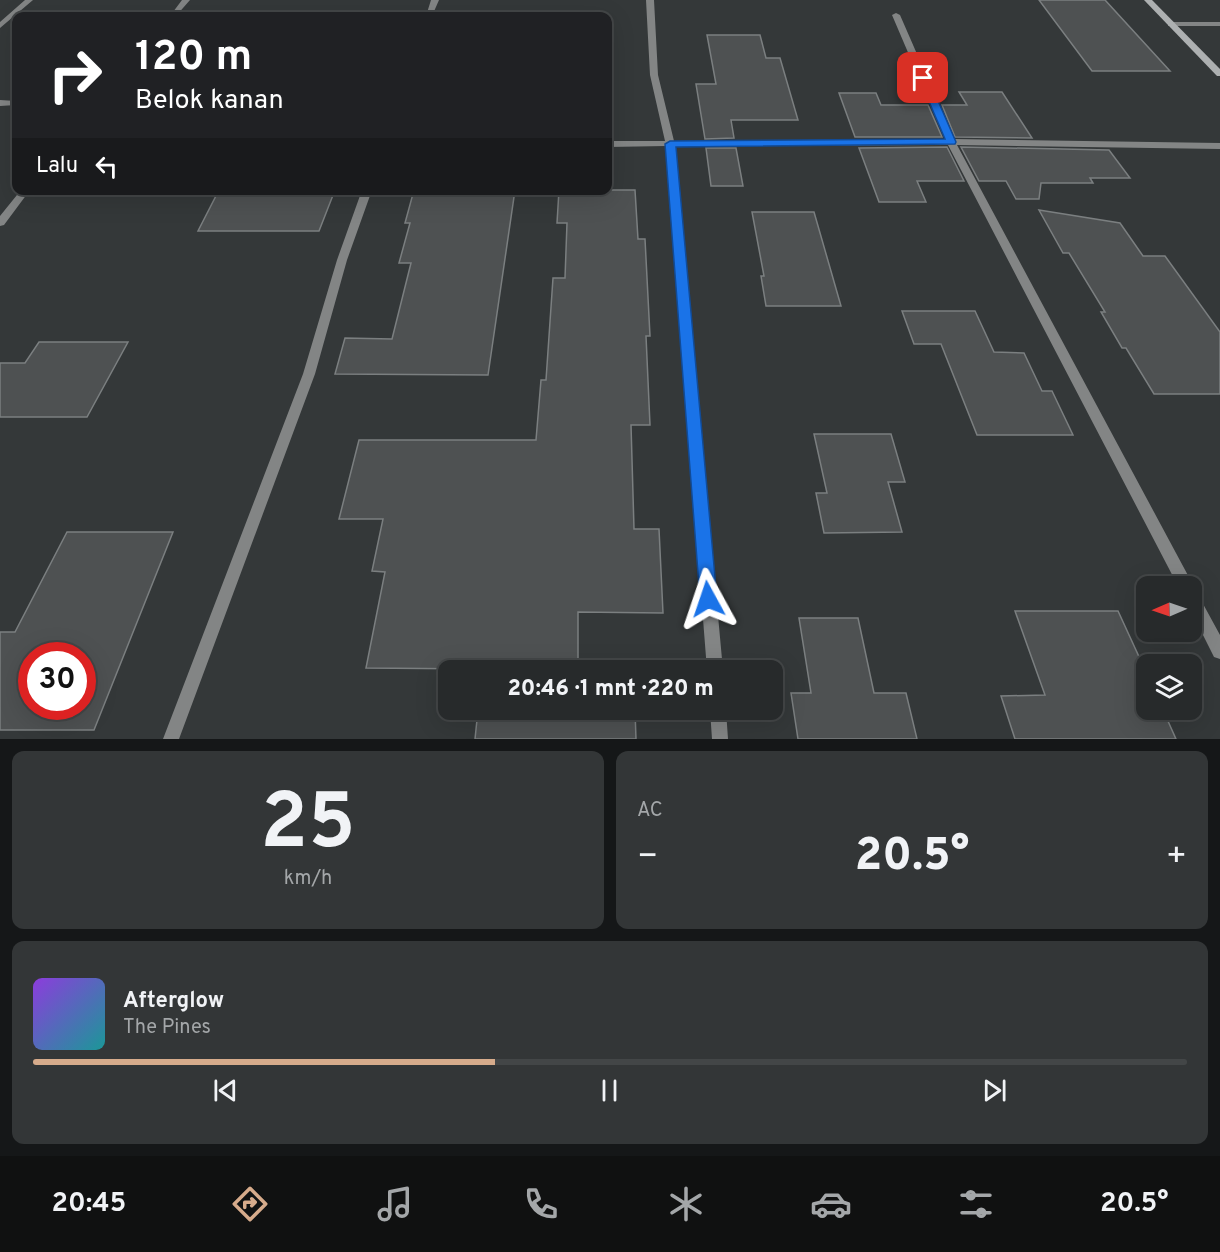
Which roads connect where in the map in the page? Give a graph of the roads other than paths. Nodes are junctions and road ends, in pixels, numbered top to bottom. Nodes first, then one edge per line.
1 (29, 0) edge
2 (186, 0) edge
3 (650, 0) edge
4 (1148, 0) edge
5 (16, 12) edge
6 (176, 12) edge
7 (12, 15) edge
8 (896, 15) dead end
9 (1171, 24) junction
10 (1220, 24) edge
11 (0, 26) edge
12 (1220, 74) edge
13 (951, 142) junction
14 (612, 144) edge
15 (670, 144) junction
16 (1220, 146) edge
17 (22, 195) edge
18 (366, 195) edge
19 (0, 223) edge
20 (1181, 576) edge
21 (1202, 617) edge
22 (1220, 651) edge
23 (714, 660) edge
24 (719, 720) edge
25 (171, 739) edge
26 (720, 739) edge

1 - 5 street
2 - 6 street
3 - 15 street
4 - 9 main road
7 - 11 street
8 - 13 street
9 - 10 street
9 - 12 main road
13 - 15 street
13 - 16 street
13 - 20 street
14 - 15 street
15 - 23 street
17 - 19 street
18 - 25 street
21 - 22 street
24 - 26 street

